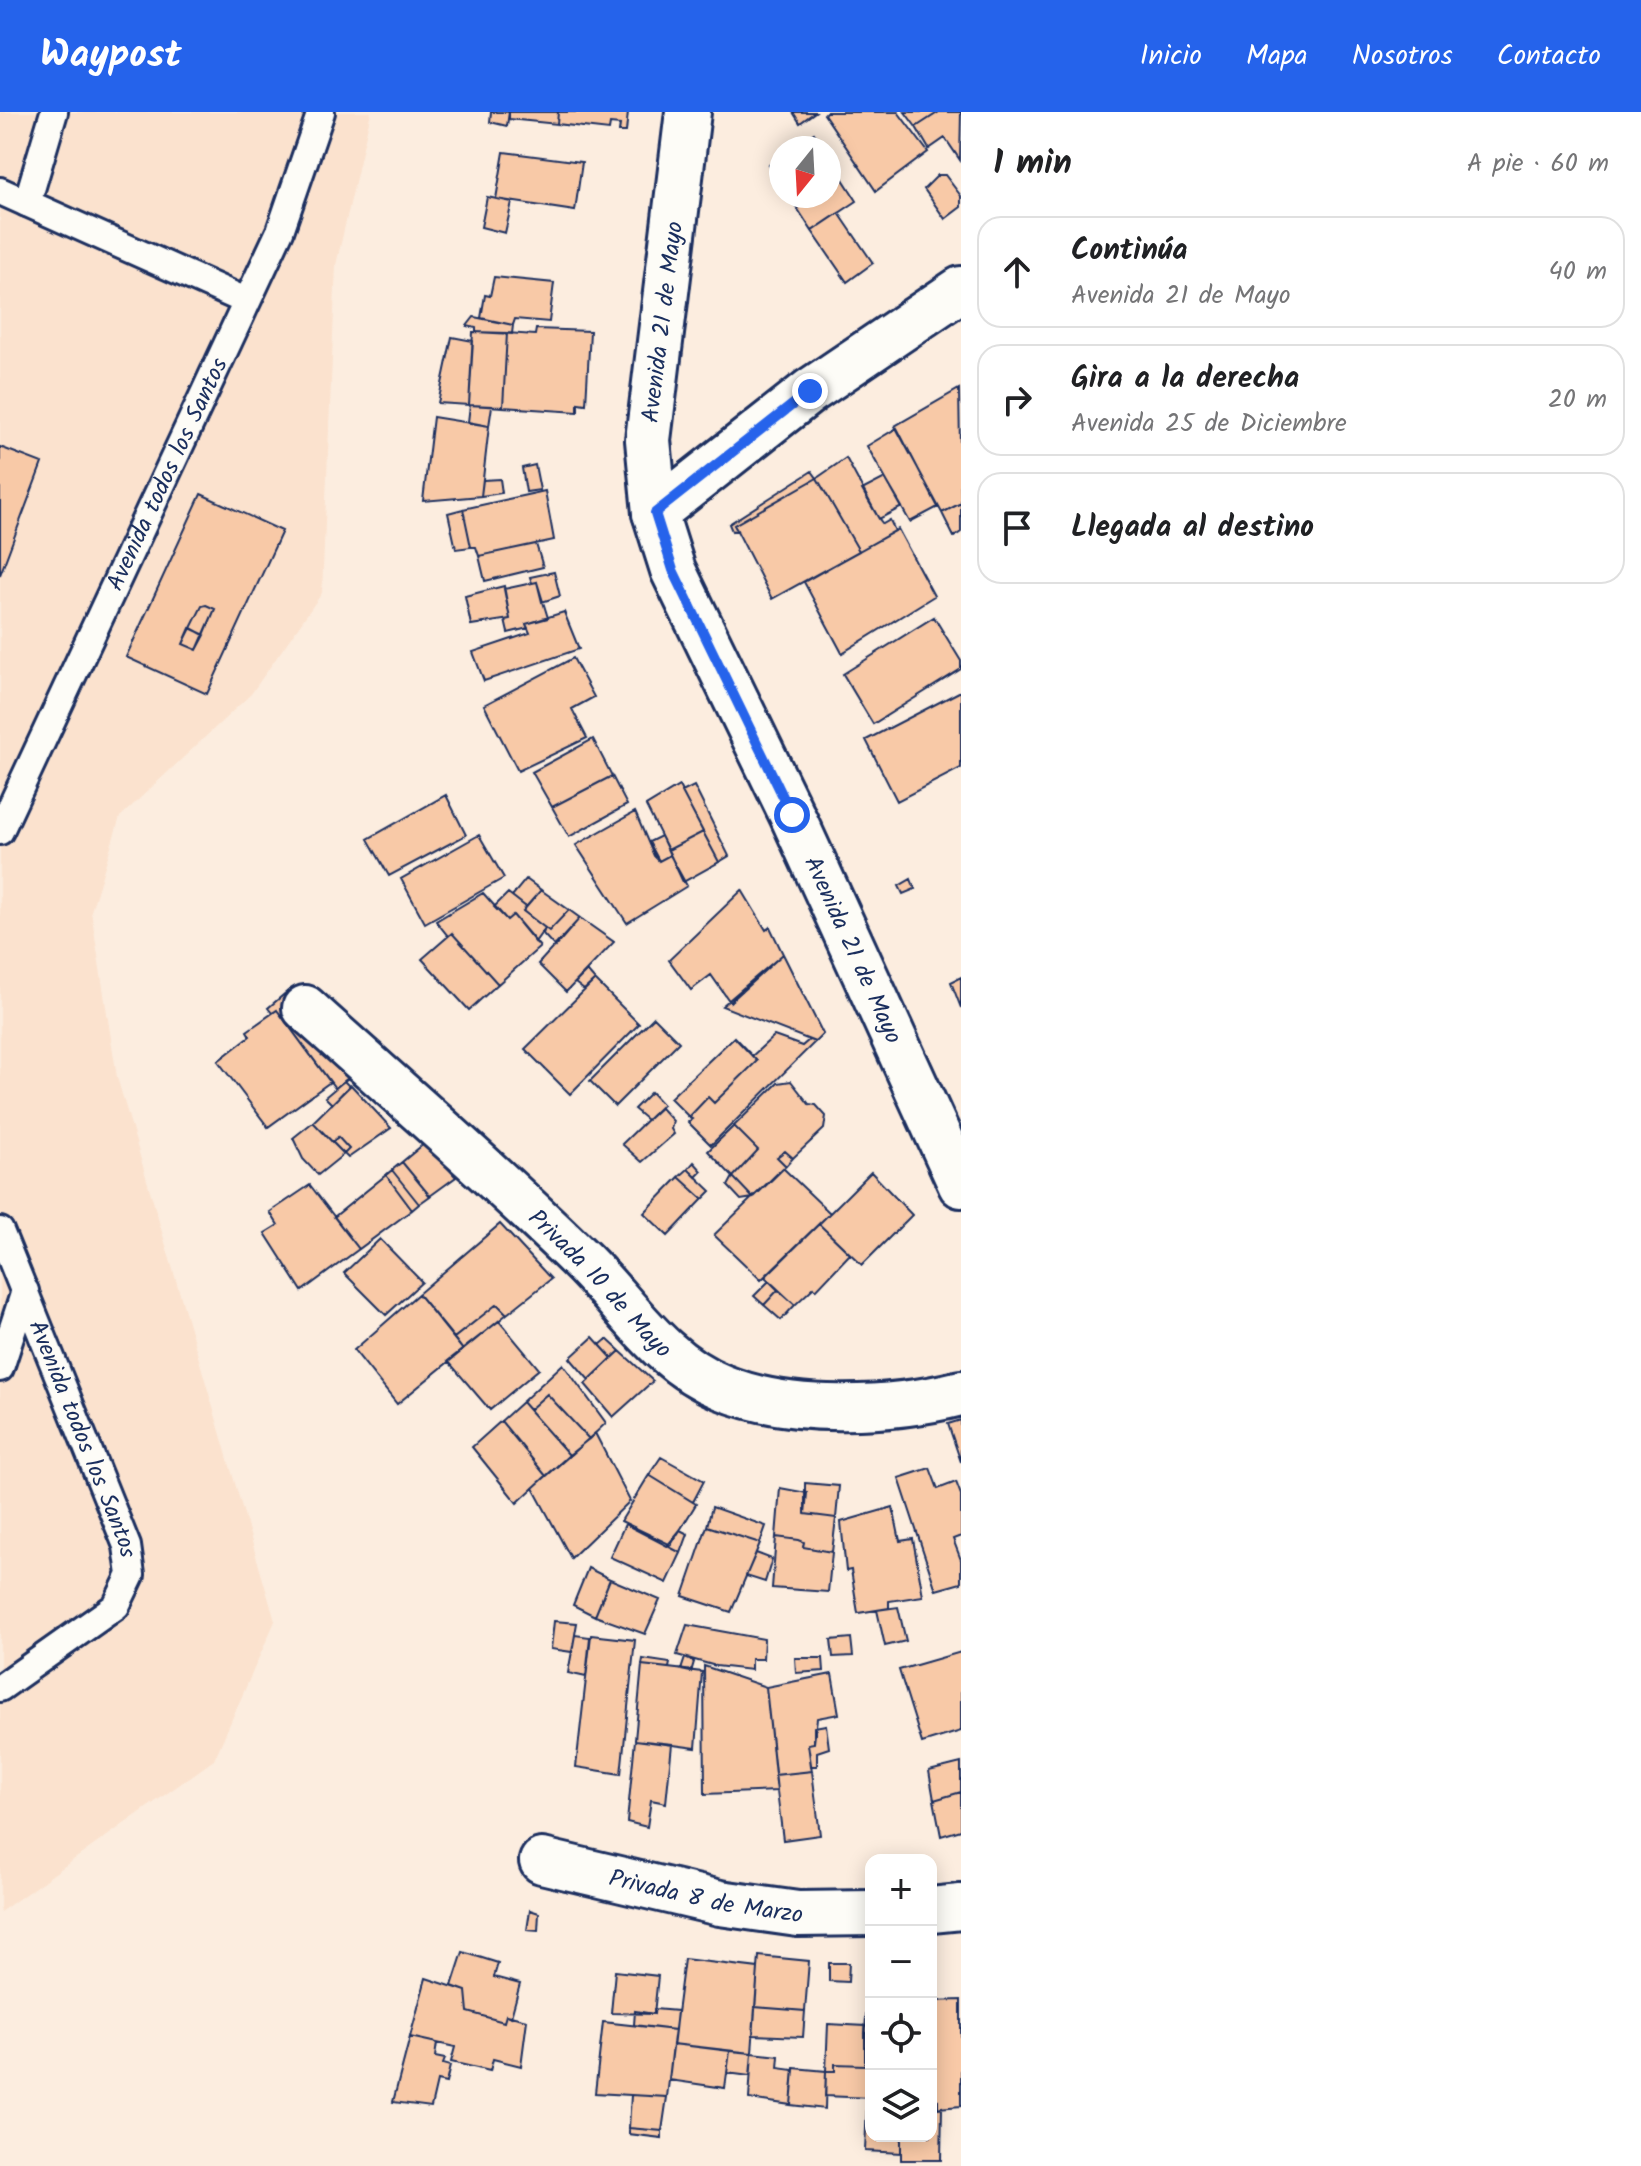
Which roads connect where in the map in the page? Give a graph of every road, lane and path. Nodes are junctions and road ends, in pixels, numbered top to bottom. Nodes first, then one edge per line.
1 (54, 112) edge
2 (321, 112) edge
3 (688, 112) edge
4 (0, 191) edge
5 (27, 203) junction
6 (961, 289) edge
7 (246, 301) junction
8 (655, 513) junction
9 (0, 831) edge
10 (305, 1008) dead end
11 (961, 1185) edge
12 (0, 1231) edge
13 (25, 1291) junction
14 (0, 1368) edge
15 (961, 1393) edge
16 (0, 1688) edge
17 (542, 1861) dead end
18 (961, 1907) edge
19 (937, 1909) edge
20 (865, 1913) edge

1 - 5 lane
2 - 7 lane, Avenida todos los Santos
3 - 8 street, Avenida 21 de Mayo
4 - 5 lane
5 - 7 lane
6 - 8 street
7 - 9 lane, Avenida todos los Santos
8 - 11 street, Avenida 21 de Mayo
10 - 15 street, Privada 10 de Mayo
12 - 13 lane, Avenida todos los Santos
13 - 14 lane
13 - 16 lane, Avenida todos los Santos
17 - 20 street, Privada 8 de Marzo
18 - 19 street

